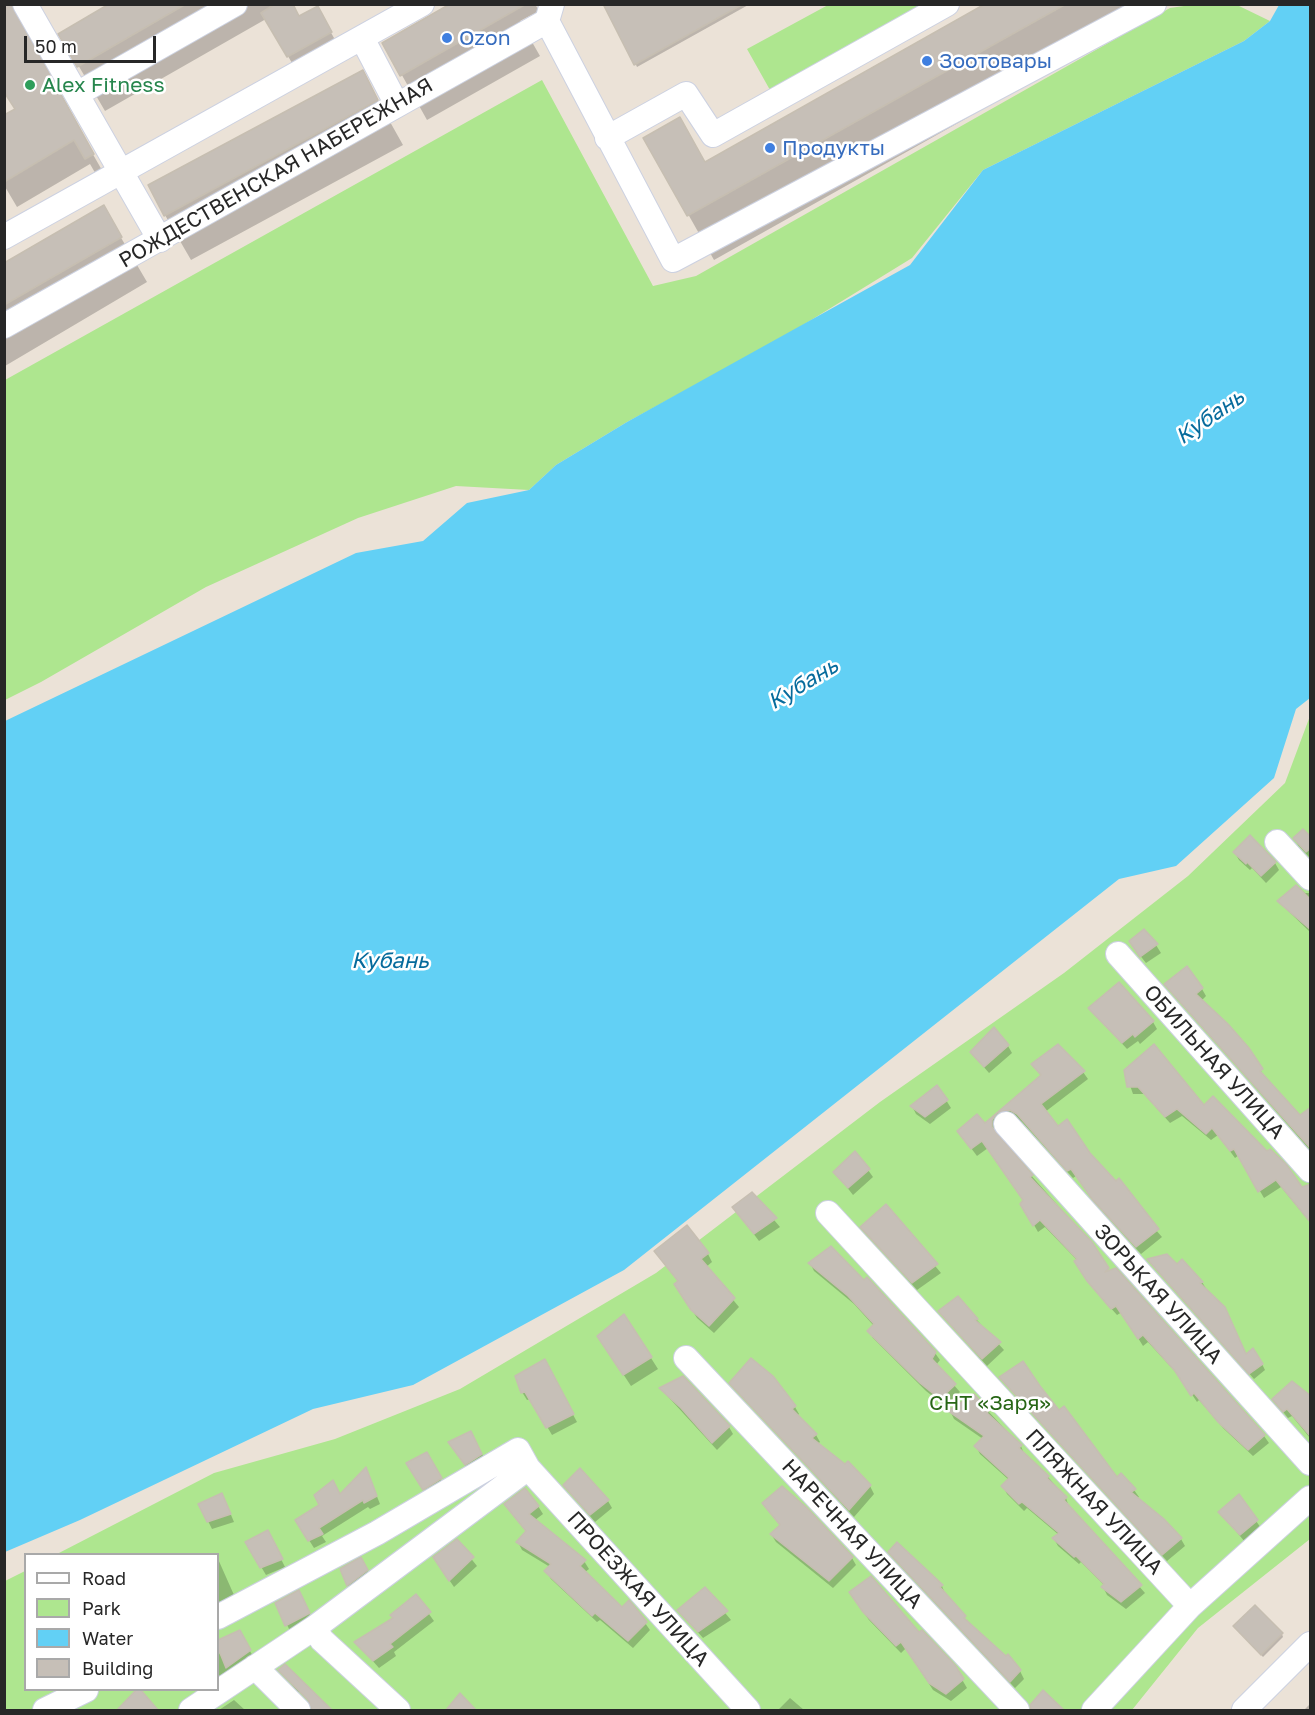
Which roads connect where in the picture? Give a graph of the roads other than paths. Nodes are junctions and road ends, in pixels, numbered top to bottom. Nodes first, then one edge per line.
1 (25, 4) edge
2 (236, 4) edge
3 (422, 4) edge
4 (947, 4) edge
5 (1154, 4) edge
6 (549, 13) edge
7 (362, 38) junction
8 (77, 94) junction
9 (396, 103) junction
10 (607, 138) junction
11 (121, 171) junction
12 (4, 237) edge
13 (159, 240) junction
14 (4, 326) edge
15 (1277, 842) dead end
16 (1311, 878) edge
17 (1118, 954) dead end
18 (1006, 1124) dead end
19 (1311, 1170) edge
20 (828, 1213) dead end
21 (686, 1358) dead end
22 (523, 1459) junction
23 (1311, 1463) edge
24 (1311, 1498) edge
25 (1190, 1606) junction
26 (219, 1616) edge
27 (318, 1634) junction
28 (1311, 1644) edge
29 (255, 1667) junction
30 (82, 1691) edge
31 (45, 1710) edge
32 (191, 1710) edge
33 (298, 1710) edge
34 (398, 1710) edge
35 (748, 1710) edge
36 (1017, 1710) edge
37 (1094, 1710) edge
38 (1244, 1710) edge

1 - 8 street
2 - 8 street
3 - 7 street
4 - 10 street
5 - 10 street
6 - 9 street, РОЖДЕСТВЕНСКАЯ НАБЕРЕЖНАЯ
6 - 10 street
7 - 9 street
7 - 11 street
8 - 11 street
9 - 13 street, РОЖДЕСТВЕНСКАЯ НАБЕРЕЖНАЯ
11 - 12 street
11 - 13 street
13 - 14 street, РОЖДЕСТВЕНСКАЯ НАБЕРЕЖНАЯ
15 - 16 street
17 - 19 street, ОБИЛЬНАЯ УЛИЦА
18 - 23 street, ЗОРЬКАЯ УЛИЦА
20 - 25 street, ПЛЯЖНАЯ УЛИЦА
21 - 36 street, НАРЕЧНАЯ УЛИЦА
22 - 26 street
22 - 27 street
22 - 35 street, ПРОЕЗЖАЯ УЛИЦА
24 - 25 street
25 - 37 street
27 - 29 street
27 - 34 street
28 - 38 street
29 - 32 street
29 - 33 street
30 - 31 street

